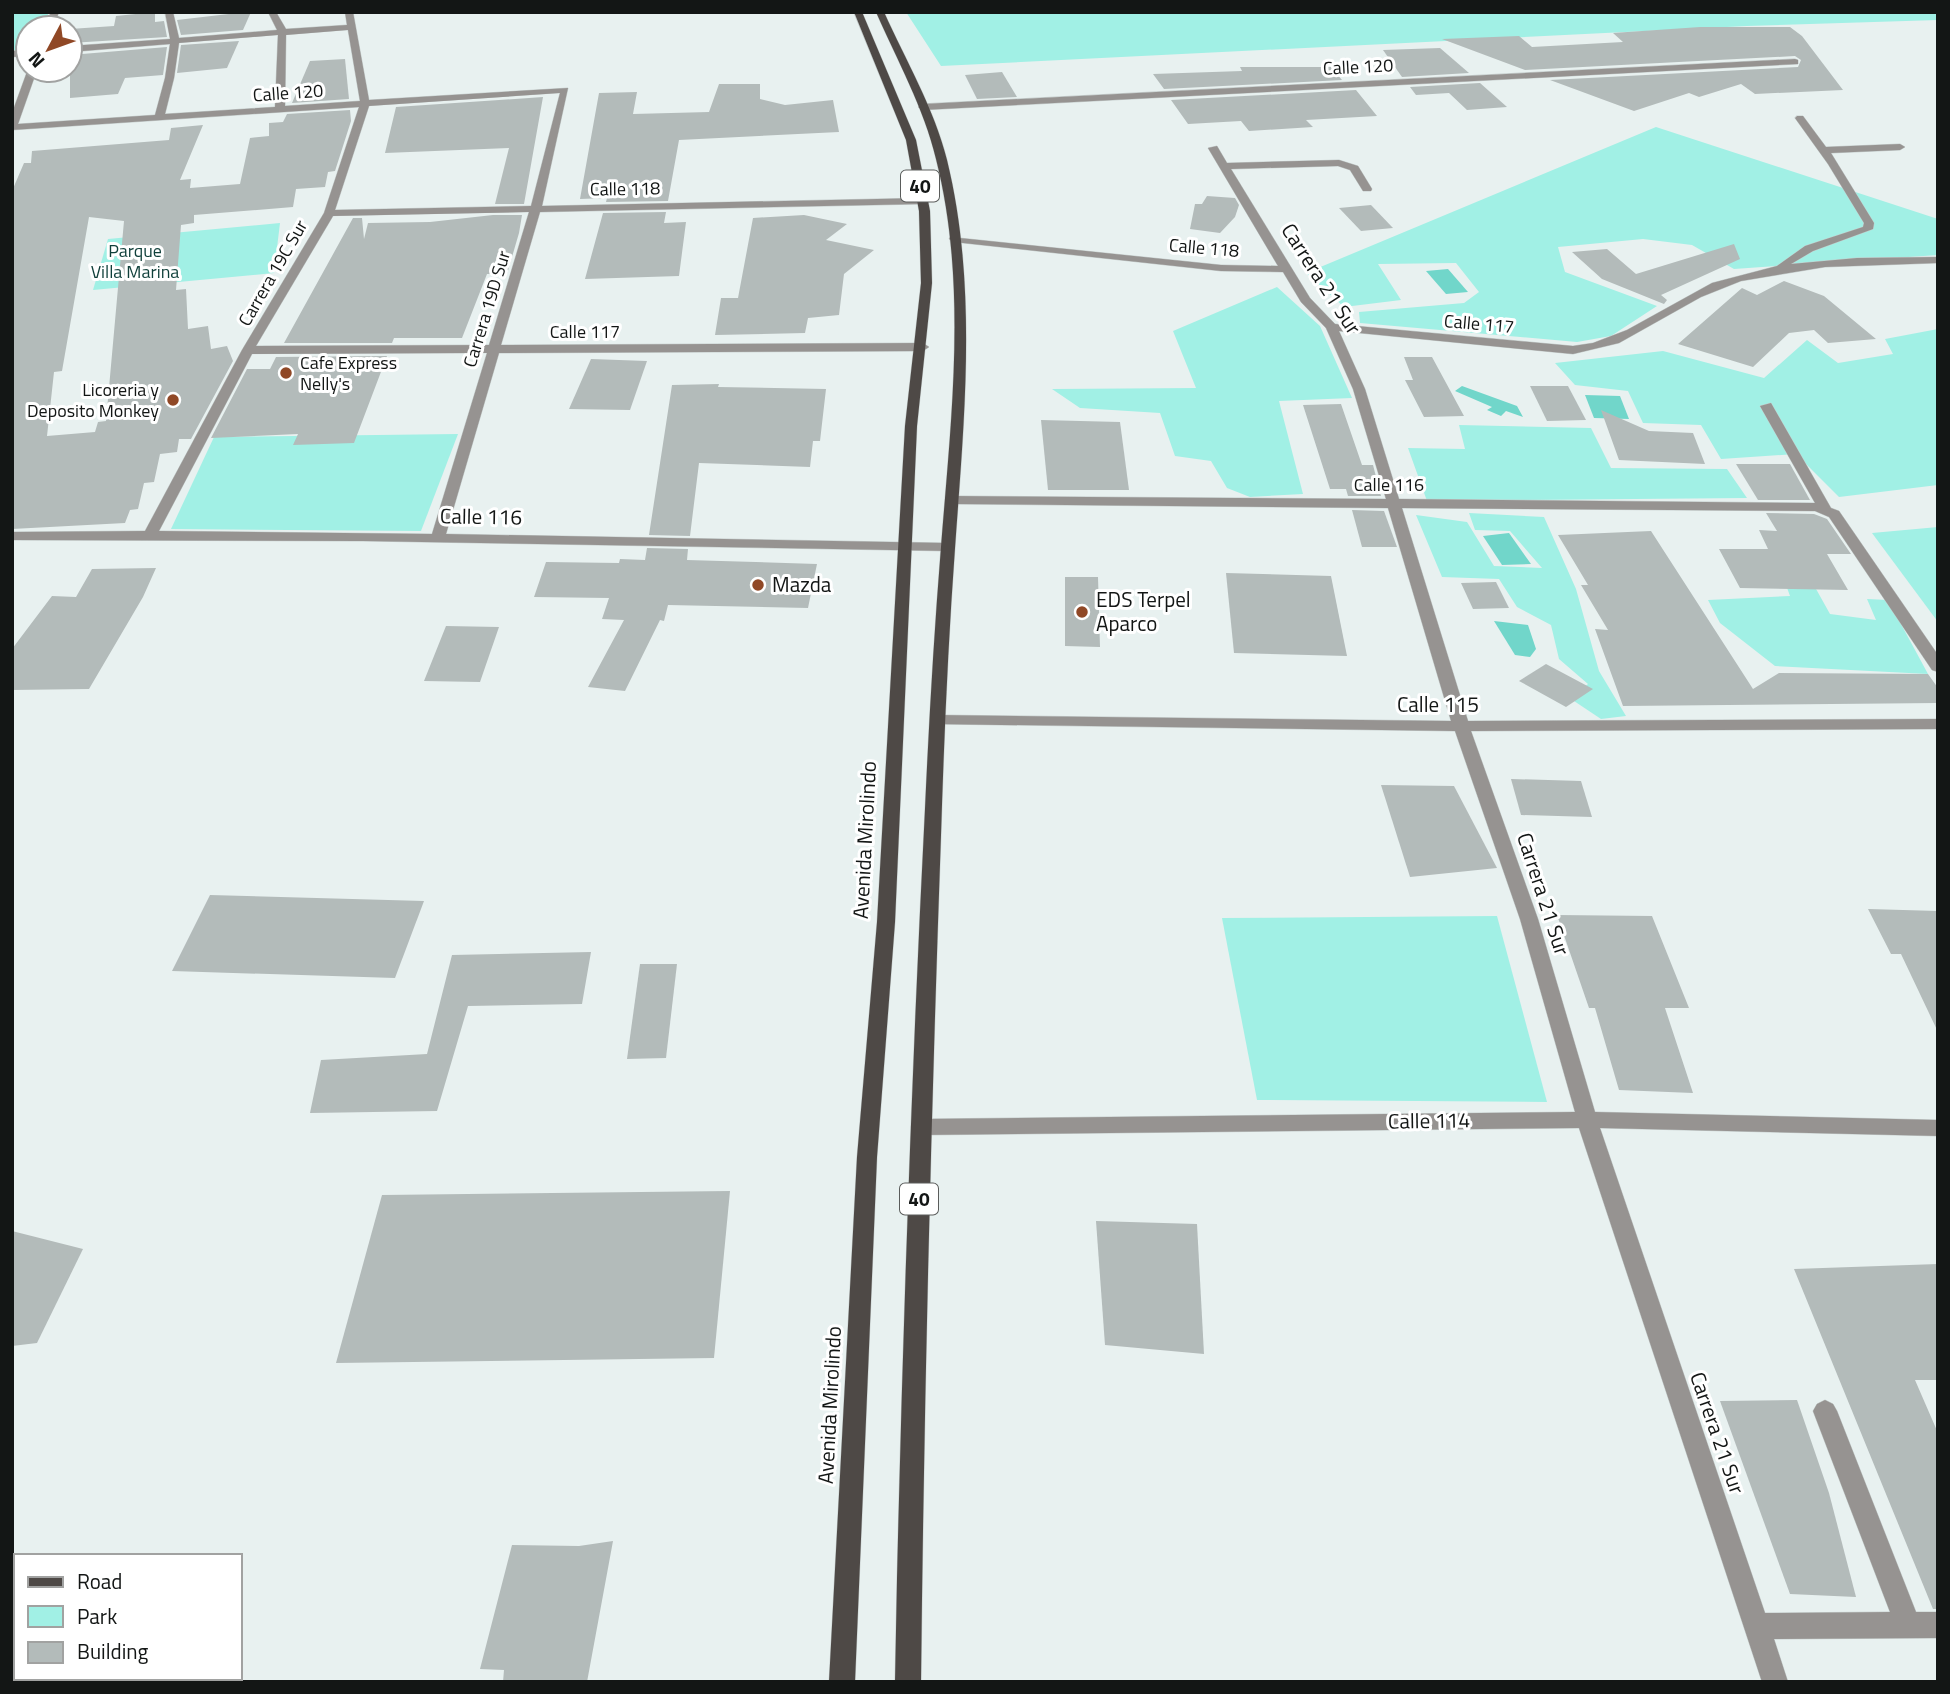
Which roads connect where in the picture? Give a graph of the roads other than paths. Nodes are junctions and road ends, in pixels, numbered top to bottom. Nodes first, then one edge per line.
1 (169, 12) edge
2 (272, 12) edge
3 (349, 12) edge
4 (858, 12) edge
5 (880, 12) edge
6 (350, 27) junction
7 (282, 31) junction
8 (175, 38) junction
9 (84, 48) edge
10 (1795, 62) dead end
11 (27, 84) edge
12 (565, 90) joint
13 (365, 103) junction
14 (923, 107) junction
15 (279, 109) junction
16 (159, 117) junction
17 (1800, 118) dead end
18 (12, 127) edge
19 (1900, 147) dead end
20 (1213, 148) dead end
21 (1823, 150) junction
22 (1224, 166) junction
23 (1367, 189) dead end
24 (923, 201) junction
25 (536, 208) junction
26 (329, 213) junction
27 (954, 239) junction
28 (1938, 260) edge
29 (1285, 269) junction
30 (1780, 270) junction
31 (1331, 327) junction
32 (923, 347) junction
33 (248, 350) junction
34 (492, 350) junction
35 (1766, 406) dead end
36 (952, 500) junction
37 (1391, 505) junction
38 (1825, 509) junction
39 (150, 535) junction
40 (12, 536) edge
41 (438, 537) junction
42 (904, 547) junction
43 (948, 547) junction
44 (1938, 667) edge
45 (937, 720) junction
46 (1938, 724) edge
47 (1461, 726) junction
48 (1587, 1120) junction
49 (921, 1127) junction
50 (1938, 1128) edge
51 (1825, 1411) dead end
52 (1938, 1625) edge
53 (1758, 1626) junction
54 (1908, 1626) junction
55 (842, 1682) edge
56 (908, 1682) edge
57 (1775, 1682) edge

1 - 8 street
2 - 7 street
3 - 6 street, Carrera 19C Sur
4 - 24 main road, Avenida Mirolindo / 40
5 - 14 main road, 40
6 - 7 street
6 - 13 street, Carrera 19C Sur
7 - 8 street
7 - 15 street
8 - 9 street
8 - 16 street
10 - 14 street, Calle 120
11 - 18 street
12 - 13 street, Calle 120
12 - 25 street, Carrera 19D Sur
13 - 15 street, Calle 120
13 - 26 street, Carrera 19C Sur
14 - 27 main road, 40
15 - 16 street, Calle 120
16 - 18 street, Calle 120
17 - 21 street
19 - 21 street
20 - 22 street, Carrera 21 Sur
21 - 30 street
22 - 23 street
22 - 29 street, Carrera 21 Sur
24 - 25 street, Calle 118
24 - 32 main road, Avenida Mirolindo / 40
25 - 26 street, Calle 118
25 - 34 street, Carrera 19D Sur
26 - 33 street, Carrera 19C Sur
27 - 29 street, Calle 118
27 - 36 main road, 40
28 - 30 street, Calle 117
29 - 31 street, Carrera 21 Sur
30 - 31 street, Calle 117
31 - 37 street, Carrera 21 Sur
32 - 34 street, Calle 117
32 - 42 main road, Avenida Mirolindo / 40
33 - 34 street, Calle 117
33 - 39 street, Carrera 19C Sur
34 - 41 street, Carrera 19D Sur
35 - 38 street
36 - 37 street, Calle 116
36 - 43 main road, 40
37 - 38 street, Calle 116
37 - 47 street, Carrera 21 Sur
38 - 44 street
39 - 40 street, Calle 116
39 - 41 street, Calle 116
41 - 42 street, Calle 116
42 - 43 street, Calle 116
42 - 55 main road, Avenida Mirolindo / 40
43 - 45 main road, 40
45 - 47 street, Calle 115
45 - 49 main road, 40
46 - 47 street, Calle 115
47 - 48 street, Carrera 21 Sur
48 - 49 street, Calle 114
48 - 50 street, Calle 114
48 - 53 street, Carrera 21 Sur
49 - 56 main road, 40
51 - 54 street
52 - 54 street
53 - 54 street
53 - 57 street, Carrera 21 Sur

